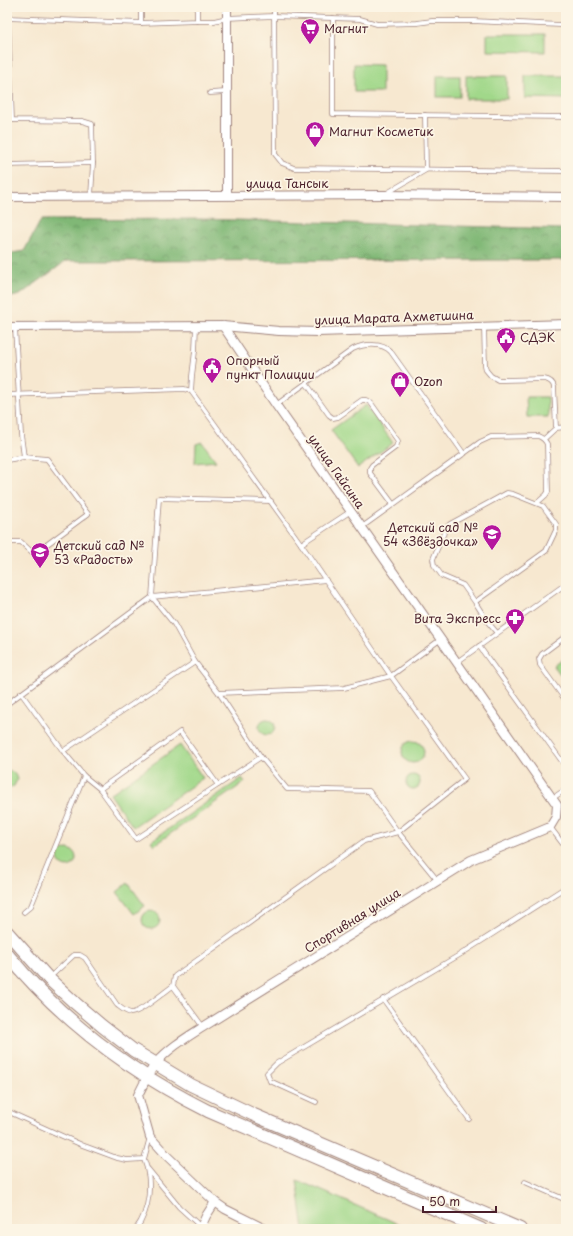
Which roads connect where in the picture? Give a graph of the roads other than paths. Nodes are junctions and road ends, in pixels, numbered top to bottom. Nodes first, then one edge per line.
1 (9, 7) edge
2 (141, 7) edge
3 (197, 7) edge
4 (227, 7) edge
5 (274, 7) edge
6 (274, 16) junction
7 (7, 18) edge
8 (227, 18) junction
9 (333, 18) junction
10 (197, 21) junction
11 (141, 23) junction
12 (566, 28) edge
13 (226, 92) junction
14 (210, 93) dead end
15 (425, 115) junction
16 (566, 117) edge
17 (93, 163) junction
18 (7, 165) edge
19 (426, 170) junction
20 (566, 171) edge
21 (227, 195) junction
22 (384, 195) junction
23 (7, 197) edge
24 (90, 197) junction
25 (566, 197) edge
26 (566, 324) edge
27 (196, 326) junction
28 (223, 326) junction
29 (484, 326) junction
30 (11, 327) edge
31 (306, 383) junction
32 (191, 391) junction
33 (19, 394) junction
34 (7, 395) edge
35 (276, 404) junction
36 (566, 427) edge
37 (556, 428) junction
38 (544, 439) junction
39 (464, 454) junction
40 (24, 457) junction
41 (7, 460) edge
42 (271, 501) junction
43 (537, 502) junction
44 (393, 504) junction
45 (351, 511) junction
46 (362, 527) junction
47 (7, 542) edge
48 (301, 544) junction
49 (326, 580) junction
50 (566, 585) edge
51 (152, 597) junction
52 (475, 602) junction
53 (497, 633) junction
54 (566, 636) edge
55 (441, 639) junction
56 (479, 646) junction
57 (195, 662) junction
58 (457, 662) junction
59 (391, 676) junction
60 (21, 693) junction
61 (219, 693) junction
62 (566, 701) edge
63 (7, 704) edge
64 (63, 751) junction
65 (261, 758) junction
66 (566, 767) edge
67 (84, 776) junction
68 (218, 785) junction
69 (100, 789) junction
70 (566, 789) edge
71 (555, 802) junction
72 (550, 827) junction
73 (398, 832) junction
74 (566, 848) edge
75 (438, 881) junction
76 (566, 887) edge
77 (24, 912) dead end
78 (7, 932) edge
79 (7, 954) edge
80 (49, 979) junction
81 (173, 986) junction
82 (383, 999) junction
83 (203, 1027) junction
84 (155, 1064) junction
85 (147, 1077) junction
86 (316, 1102) dead end
87 (7, 1111) edge
88 (469, 1119) dead end
89 (150, 1137) junction
90 (144, 1159) junction
91 (148, 1169) junction
92 (525, 1182) dead end
93 (566, 1200) edge
94 (216, 1202) junction
95 (202, 1228) edge
96 (136, 1229) edge
97 (265, 1229) edge
98 (481, 1229) edge
99 (520, 1229) edge

1 - 7 lane
2 - 11 lane
3 - 10 lane
4 - 8 street
5 - 6 lane
6 - 8 lane
6 - 9 lane
6 - 19 lane
7 - 11 lane
7 - 17 lane
8 - 10 lane
8 - 13 street
9 - 12 lane
9 - 15 lane
10 - 11 lane
13 - 14 lane
13 - 21 street
15 - 16 lane
15 - 19 lane
17 - 18 lane
17 - 24 lane
19 - 20 lane
19 - 22 lane
21 - 22 street, улица Тансык
21 - 24 street, улица Тансык
22 - 25 street, улица Тансык
23 - 24 street, улица Тансык
26 - 29 street, улица Марата Ахметшина
27 - 28 street
27 - 30 street
27 - 32 lane
28 - 29 street, улица Марата Ахметшина
28 - 35 street, улица Гайсина
29 - 37 lane
30 - 33 lane
31 - 35 lane
31 - 39 lane
31 - 44 lane
32 - 33 lane
32 - 42 lane
33 - 34 lane
33 - 40 lane
35 - 45 street, улица Гайсина
36 - 37 lane
37 - 38 lane
38 - 39 lane
38 - 43 lane
39 - 44 lane
40 - 41 lane
40 - 47 lane
42 - 48 lane
42 - 51 lane
43 - 52 lane
43 - 52 lane
44 - 46 lane
45 - 46 street, улица Гайсина
45 - 48 lane
46 - 55 street, улица Гайсина
48 - 49 lane
49 - 51 lane
49 - 59 lane
50 - 53 lane
51 - 57 lane
51 - 60 lane
52 - 53 lane
53 - 56 lane
54 - 62 lane
55 - 58 street, улица Гайсина
55 - 59 lane
56 - 58 lane
56 - 66 lane
57 - 61 lane
57 - 64 lane
58 - 71 street, улица Гайсина
59 - 61 lane
59 - 73 lane
60 - 63 lane
60 - 64 lane
61 - 65 lane
64 - 67 lane
65 - 68 lane
65 - 73 lane
67 - 69 lane
67 - 77 lane
68 - 69 lane
68 - 69 lane
70 - 71 lane
71 - 72 street
72 - 74 lane
72 - 75 street, Спортивная улица
73 - 75 lane
73 - 81 lane
75 - 83 street, Спортивная улица
76 - 82 lane
78 - 80 street
79 - 85 street
80 - 81 lane
80 - 84 street
81 - 83 lane
82 - 86 lane
82 - 88 lane
83 - 84 street, Спортивная улица
84 - 85 street, Спортивная улица
84 - 99 street
85 - 89 street, Спортивная улица
85 - 98 street
87 - 90 lane
89 - 90 lane
89 - 94 street
90 - 91 lane
91 - 95 lane
91 - 96 lane
92 - 93 lane
94 - 95 street
94 - 97 street

